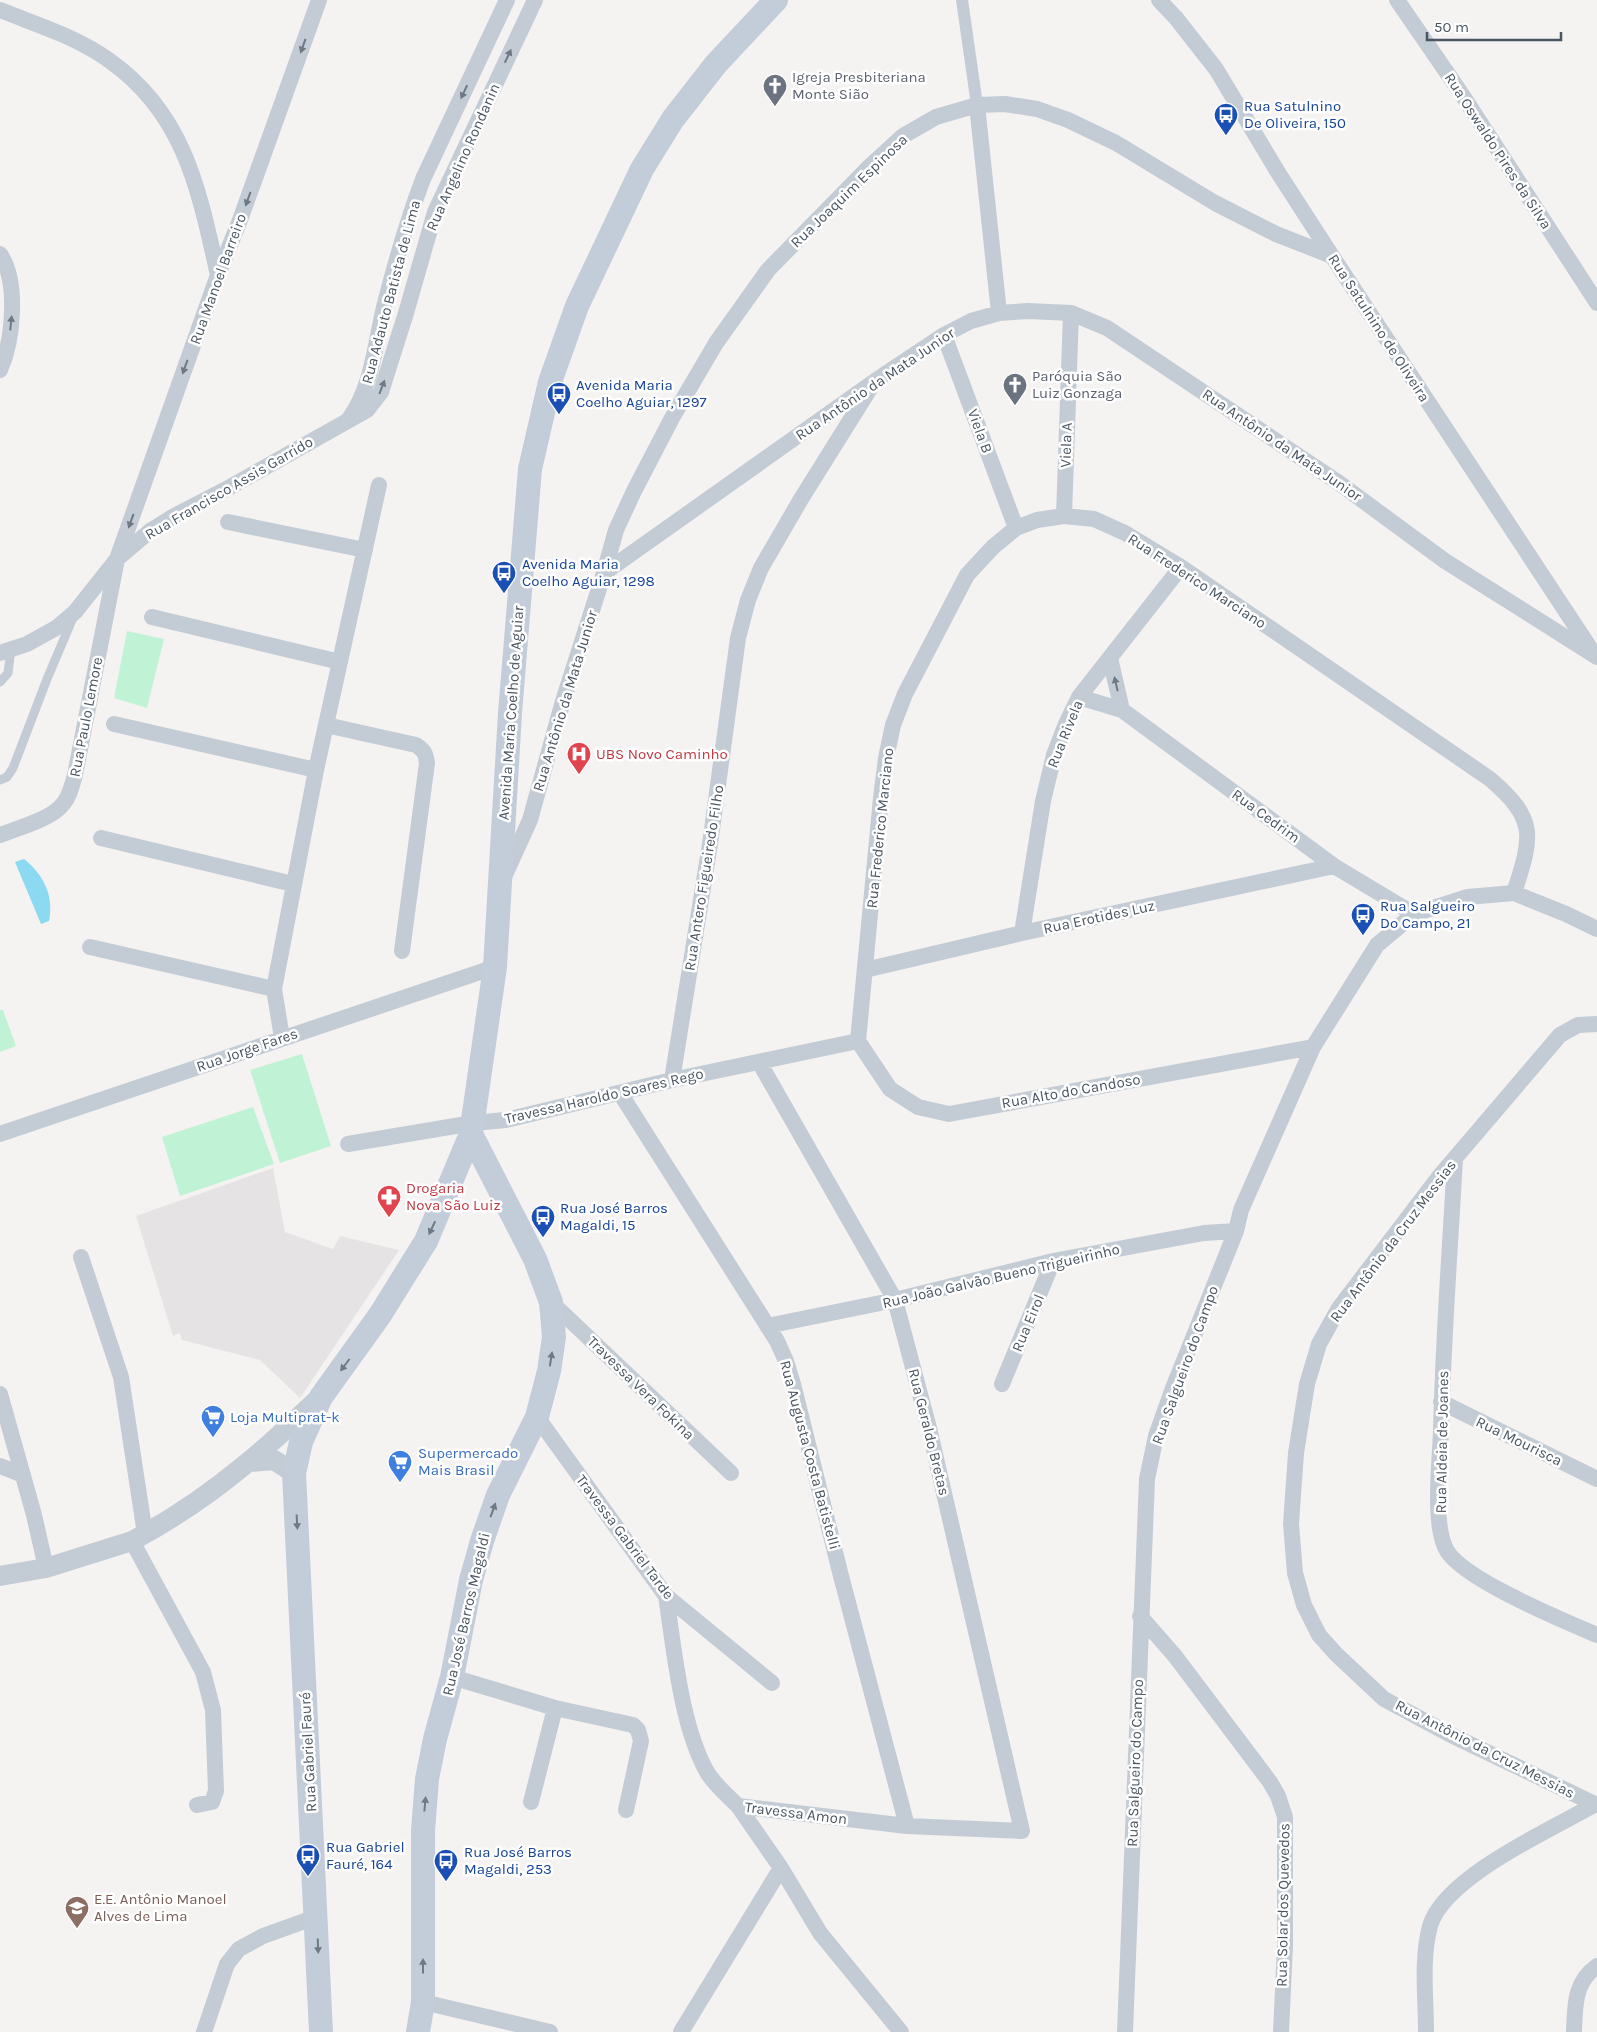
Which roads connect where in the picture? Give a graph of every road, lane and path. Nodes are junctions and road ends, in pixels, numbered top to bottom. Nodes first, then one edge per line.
1 (319, 0) edge
2 (507, 0) edge
3 (535, 0) edge
4 (776, 0) edge
5 (962, 0) edge
6 (1159, 0) edge
7 (1397, 0) edge
8 (0, 10) edge
9 (977, 105) junction
10 (1332, 256) junction
11 (1, 258) edge
12 (218, 275) junction
13 (1597, 303) edge
14 (1000, 313) junction
15 (1071, 314) junction
16 (944, 335) junction
17 (0, 370) edge
18 (875, 381) junction
19 (349, 420) junction
20 (379, 485) dead end
21 (1064, 516) junction
22 (228, 522) dead end
23 (1016, 528) junction
24 (364, 550) junction
25 (117, 559) junction
26 (1181, 567) junction
27 (604, 573) junction
28 (75, 612) junction
29 (152, 618) dead end
30 (6, 651) edge
31 (1597, 657) edge
32 (1110, 658) junction
33 (340, 662) junction
34 (0, 682) edge
35 (1079, 697) junction
36 (1122, 710) junction
37 (114, 724) dead end
38 (326, 725) junction
39 (316, 770) junction
40 (0, 780) edge
41 (0, 835) edge
42 (101, 838) dead end
43 (1334, 866) junction
44 (293, 884) junction
45 (499, 888) junction
46 (1514, 893) junction
47 (1414, 914) junction
48 (1597, 930) edge
49 (1022, 933) junction
50 (90, 947) dead end
51 (402, 951) dead end
52 (495, 967) junction
53 (865, 970) junction
54 (274, 989) junction
55 (1597, 1024) edge
56 (282, 1038) junction
57 (858, 1041) junction
58 (1313, 1047) junction
59 (759, 1062) junction
60 (672, 1080) junction
61 (620, 1093) junction
62 (472, 1128) junction
63 (0, 1134) edge
64 (348, 1144) dead end
65 (1455, 1159) junction
66 (491, 1176) junction
67 (452, 1180) junction
68 (1236, 1230) junction
69 (81, 1257) dead end
70 (1053, 1261) junction
71 (895, 1300) junction
72 (551, 1302) junction
73 (767, 1326) junction
74 (1002, 1384) dead end
75 (321, 1397) junction
76 (1, 1400) edge
77 (1441, 1402) junction
78 (537, 1417) junction
79 (249, 1462) junction
80 (0, 1466) edge
81 (294, 1473) junction
82 (732, 1474) dead end
83 (23, 1475) junction
84 (1597, 1479) edge
85 (138, 1538) junction
86 (46, 1568) junction
87 (0, 1576) edge
88 (666, 1596) junction
89 (1140, 1616) junction
90 (1597, 1635) edge
91 (452, 1677) junction
92 (772, 1684) dead end
93 (555, 1708) junction
94 (531, 1802) dead end
95 (197, 1805) dead end
96 (1596, 1805) edge
97 (738, 1806) junction
98 (626, 1810) dead end
99 (907, 1826) junction
100 (1022, 1831) joint
101 (781, 1868) junction
102 (316, 1917) junction
103 (1597, 1966) edge
104 (423, 2002) junction
105 (204, 2032) edge
106 (321, 2032) edge
107 (418, 2032) edge
108 (550, 2032) edge
109 (681, 2032) edge
110 (901, 2032) edge
111 (1125, 2032) edge
112 (1281, 2032) edge
113 (1426, 2032) edge
114 (1574, 2032) edge

1 -> 12 street, Rua Manoel Barreiro
2 -> 19 street, Rua Adauto Batista de Lima
19 -> 3 street, Rua Angelino Rondanin
4 - 45 main road, Avenida Maria Coelho de Aguiar
5 - 9 street
6 - 10 street, Rua Satulnino de Oliveira
7 - 13 street, Rua Oswaldo Pires da Silva
8 - 12 street
9 - 10 street, Rua Joaquim Espinosa
9 - 14 street
9 - 27 street, Rua Joaquim Espinosa
10 - 31 street, Rua Satulnino de Oliveira
17 -> 11 street
12 -> 25 street, Rua Manoel Barreiro
14 - 15 street, Rua Antônio da Mata Junior
14 - 16 street, Rua Antônio da Mata Junior
15 - 21 street, Viela A
15 - 31 street, Rua Antônio da Mata Junior
16 - 18 street, Rua Antônio da Mata Junior
16 - 23 street, Viela B
18 - 27 street, Rua Antônio da Mata Junior
18 - 60 street, Rua Antero Figueiredo Filho
19 - 25 street, Rua Francisco Assis Garrido
20 - 24 street
21 - 23 street, Rua Frederico Marciano
21 - 26 street, Rua Frederico Marciano
22 - 24 street
23 - 53 street, Rua Frederico Marciano
24 - 33 street
25 - 28 street, Rua Francisco Assis Garrido
25 - 41 street, Rua Paulo Lemore
26 - 32 street, Rua Rivela
26 - 46 street, Rua Frederico Marciano
27 - 45 street, Rua Antônio da Mata Junior
28 - 30 street, Rua Francisco Assis Garrido
28 - 40 lane
29 - 33 street
30 - 34 lane
32 - 35 street, Rua Rivela
36 -> 32 street
33 - 38 street
35 - 36 street, Rua Cedrim
35 - 49 street, Rua Rivela
36 - 43 street, Rua Cedrim
37 - 39 street
38 - 39 street
38 - 51 street
39 - 44 street
42 - 44 street
43 - 47 street, Rua Cedrim
43 - 49 street, Rua Erotides Luz
44 - 54 street
45 - 52 main road, Avenida Maria Coelho de Aguiar
46 - 47 street, Rua Salgueiro do Campo
46 - 48 street
47 - 58 street, Rua Salgueiro do Campo
49 - 53 street, Rua Erotides Luz
50 - 54 street
52 - 56 street, Rua Jorge Fares
52 - 62 main road, Avenida Maria Coelho de Aguiar
53 - 57 street, Rua Frederico Marciano
54 - 56 street
55 - 65 street, Rua Antônio da Cruz Messias
56 - 63 street, Rua Jorge Fares
57 - 58 street, Rua Alto do Candoso
57 - 59 street, Travessa Haroldo Soares Rego
58 - 68 street, Rua Salgueiro do Campo
59 - 60 street, Travessa Haroldo Soares Rego
59 - 71 street, Rua Geraldo Bretas
60 - 61 street, Travessa Haroldo Soares Rego
61 - 62 street, Travessa Haroldo Soares Rego
61 - 73 street, Rua Augusta Costa Batistelli
62 - 64 street, Travessa Haroldo Soares Rego
62 - 66 main road, Rua José Barros Magaldi
62 - 67 main road, Avenida Maria Coelho de Aguiar
65 - 77 street, Rua Aldeia de Joanes
65 - 96 street, Rua Antônio da Cruz Messias
66 - 67 main road
66 - 72 main road, Rua José Barros Magaldi
67 -> 75 main road, Avenida Maria Coelho de Aguiar
68 - 70 street, Rua João Galvão Bueno Trigueirinho
68 - 89 street, Rua Salgueiro do Campo
69 - 85 street
70 - 71 street, Rua João Galvão Bueno Trigueirinho
70 - 74 street, Rua Eirol
71 - 73 street, Rua João Galvão Bueno Trigueirinho
71 - 100 street, Rua Geraldo Bretas
78 -> 72 main road, Rua José Barros Magaldi
72 - 82 street, Travessa Vera Fokina
73 - 99 street, Rua Augusta Costa Batistelli
75 - 79 street
75 - 81 main road, Rua Gabriel Fauré
76 - 83 street
77 - 84 street, Rua Mourisca
77 - 90 street, Rua Aldeia de Joanes
78 - 88 street, Travessa Gabriel Tarde
91 -> 78 main road, Rua José Barros Magaldi
79 - 81 street
79 - 85 street
80 - 83 street
81 -> 102 main road, Rua Gabriel Fauré
83 - 86 street
85 - 86 street
85 - 95 street
86 - 87 street
88 - 92 street, Travessa Gabriel Tarde
88 - 97 street, Travessa Amon
89 - 111 street, Rua Salgueiro do Campo
89 - 112 street, Rua Solar dos Quevedos
91 - 93 street
104 -> 91 main road, Rua José Barros Magaldi
93 - 94 street
93 - 98 street
96 - 113 street
97 - 99 street, Travessa Amon
97 - 101 street
99 - 100 street, Travessa Amon
101 - 109 street
101 - 110 street
102 - 105 street
102 -> 106 main road, Rua Gabriel Fauré
103 - 114 street
104 - 107 main road, Rua José Barros Magaldi
104 - 108 street

